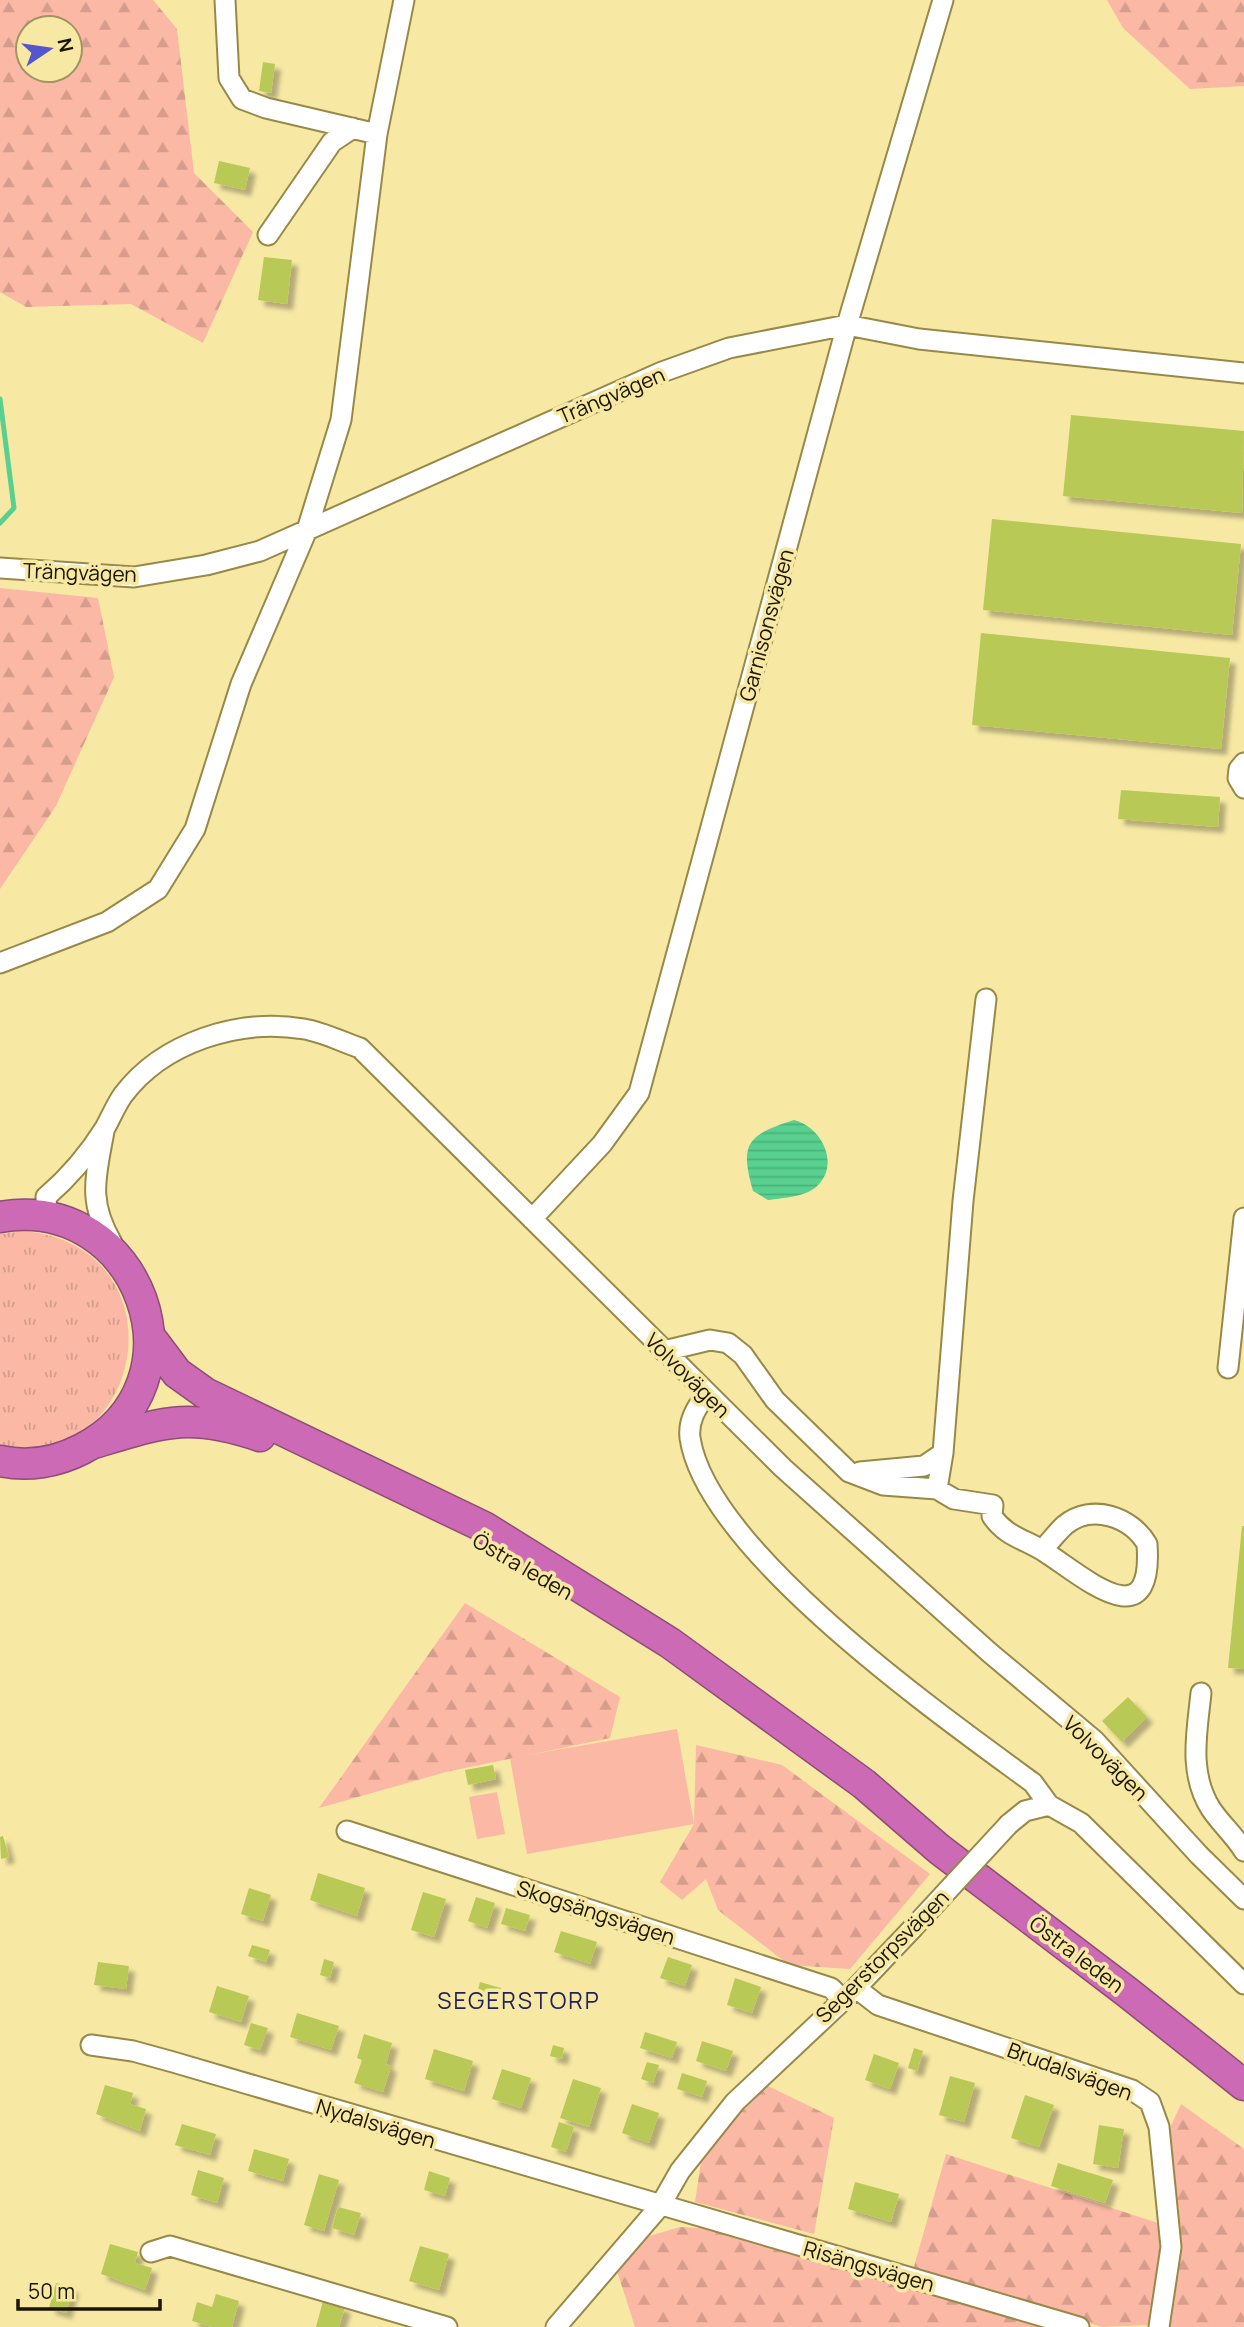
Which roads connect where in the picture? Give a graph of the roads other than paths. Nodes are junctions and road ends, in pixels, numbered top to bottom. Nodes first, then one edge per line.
1 (225, 0) edge
2 (404, 0) edge
3 (943, 0) edge
4 (353, 128) junction
5 (377, 134) junction
6 (268, 235) dead end
7 (847, 325) junction
8 (1244, 373) edge
9 (307, 530) junction
10 (6, 568) edge
11 (1244, 763) edge
12 (1244, 788) edge
13 (0, 963) edge
14 (986, 999) dead end
15 (104, 1130) junction
16 (47, 1216) junction
17 (0, 1217) edge
18 (1244, 1218) edge
19 (532, 1219) junction
20 (120, 1258) junction
21 (150, 1337) junction
22 (664, 1351) junction
23 (1228, 1368) dead end
24 (706, 1395) junction
25 (94, 1443) junction
26 (943, 1453) junction
27 (4, 1465) edge
28 (849, 1472) junction
29 (937, 1489) junction
30 (1042, 1550) junction
31 (1201, 1693) dead end
32 (1049, 1805) junction
33 (910, 1824) junction
34 (347, 1830) dead end
35 (1244, 1851) edge
36 (1241, 1892) edge
37 (1244, 1984) edge
38 (849, 1994) junction
39 (91, 2045) dead end
40 (1244, 2085) edge
41 (660, 2206) junction
42 (151, 2252) dead end
43 (447, 2327) edge
44 (556, 2327) edge
45 (1079, 2327) edge
46 (1159, 2327) edge

1 - 4 street
2 - 5 street
3 - 7 street, Garnisonsvägen
4 - 5 street
4 - 6 street
5 - 9 street
7 - 8 street, Trängvägen
7 - 9 street, Trängvägen
7 - 19 street, Garnisonsvägen
9 - 10 street, Trängvägen
9 - 13 street
11 - 12 street
14 - 26 street
15 - 16 street
15 - 19 street, Volvovägen
15 - 20 street
16 - 17 highway
16 - 20 highway
18 - 23 street
19 - 22 street, Volvovägen
20 - 21 highway
21 - 25 highway
21 - 33 highway, Östra leden
22 - 24 street, Volvovägen
22 - 28 street
24 - 32 street
24 - 36 street, Volvovägen
25 - 27 highway
25 - 33 highway, Östra leden
26 - 28 street
26 - 29 street
28 - 29 street
29 - 30 street
30 - 30 street
31 - 35 street
32 - 37 street
32 - 38 street, Segerstorpsvägen, bridge
33 - 40 highway, Östra leden
34 - 38 street, Skogsängsvägen
38 - 41 street, Segerstorpsvägen
38 - 46 street, Brudalsvägen
39 - 41 street, Nydalsvägen
41 - 44 street, Segerstorpsvägen
41 - 45 street, Risängsvägen
42 - 43 street

